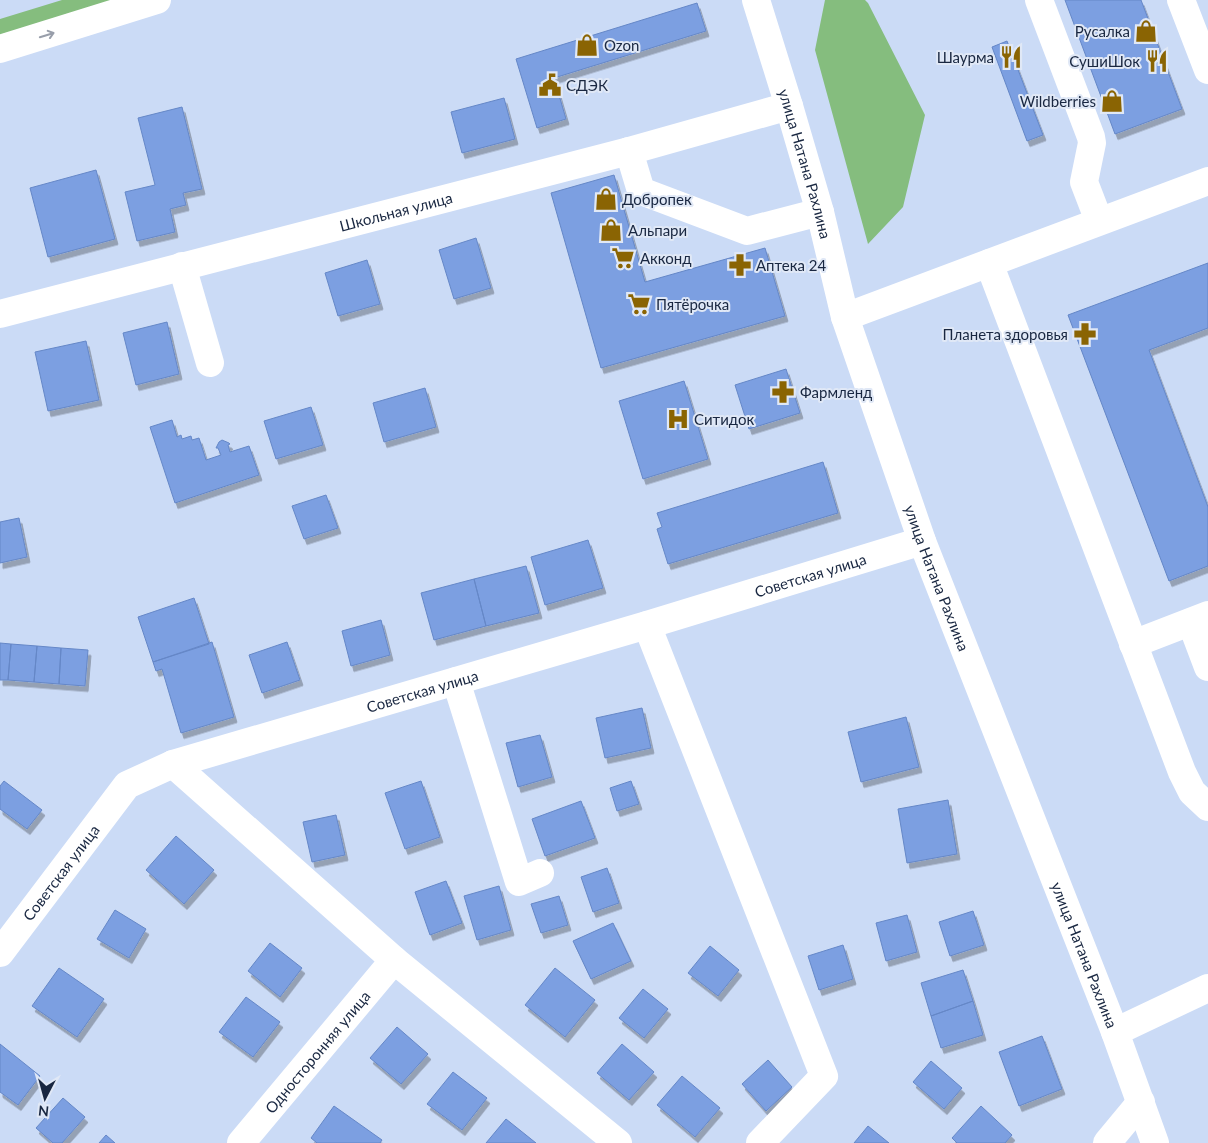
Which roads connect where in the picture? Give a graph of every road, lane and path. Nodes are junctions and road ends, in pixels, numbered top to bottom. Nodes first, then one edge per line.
1 (158, 0) edge
2 (756, 0) edge
3 (1039, 0) edge
4 (1181, 0) edge
5 (0, 49) edge
6 (1208, 70) edge
7 (789, 106) junction
8 (629, 151) junction
9 (1208, 180) edge
10 (820, 212) junction
11 (1099, 221) junction
12 (989, 263) junction
13 (182, 266) junction
14 (0, 314) edge
15 (846, 317) junction
16 (210, 363) dead end
17 (922, 541) junction
18 (1200, 619) edge
19 (647, 625) junction
20 (1133, 644) junction
21 (1208, 667) edge
22 (456, 681) junction
23 (173, 764) junction
24 (1208, 807) edge
25 (540, 873) dead end
26 (0, 953) edge
27 (394, 960) junction
28 (1208, 988) edge
29 (1115, 1032) junction
30 (1141, 1102) junction
31 (241, 1143) edge
32 (618, 1143) edge
33 (760, 1143) edge
34 (1107, 1143) edge
35 (1155, 1143) edge

5 -> 1 street
2 - 7 street, улица Натана Рахлина
3 - 11 street
4 - 6 street
7 - 8 street, Школьная улица
7 - 10 street, улица Натана Рахлина
8 - 10 street
8 - 13 street, Школьная улица
9 - 11 street
10 - 15 street, улица Натана Рахлина
11 - 12 street
12 - 15 street
12 - 20 street
13 - 14 street, Школьная улица
13 - 16 street
15 - 17 street, улица Натана Рахлина
17 - 19 street, Советская улица
17 - 29 street, улица Натана Рахлина
18 - 20 street
18 - 21 street
19 - 22 street, Советская улица
19 - 33 street
20 - 24 street
22 - 23 street, Советская улица
22 - 25 street
23 - 26 street, Советская улица
23 - 27 street
27 - 31 street, Односторонняя улица
27 - 32 street
28 - 29 street
29 - 30 street, улица Натана Рахлина
30 - 34 street
30 - 35 street, улица Натана Рахлина

